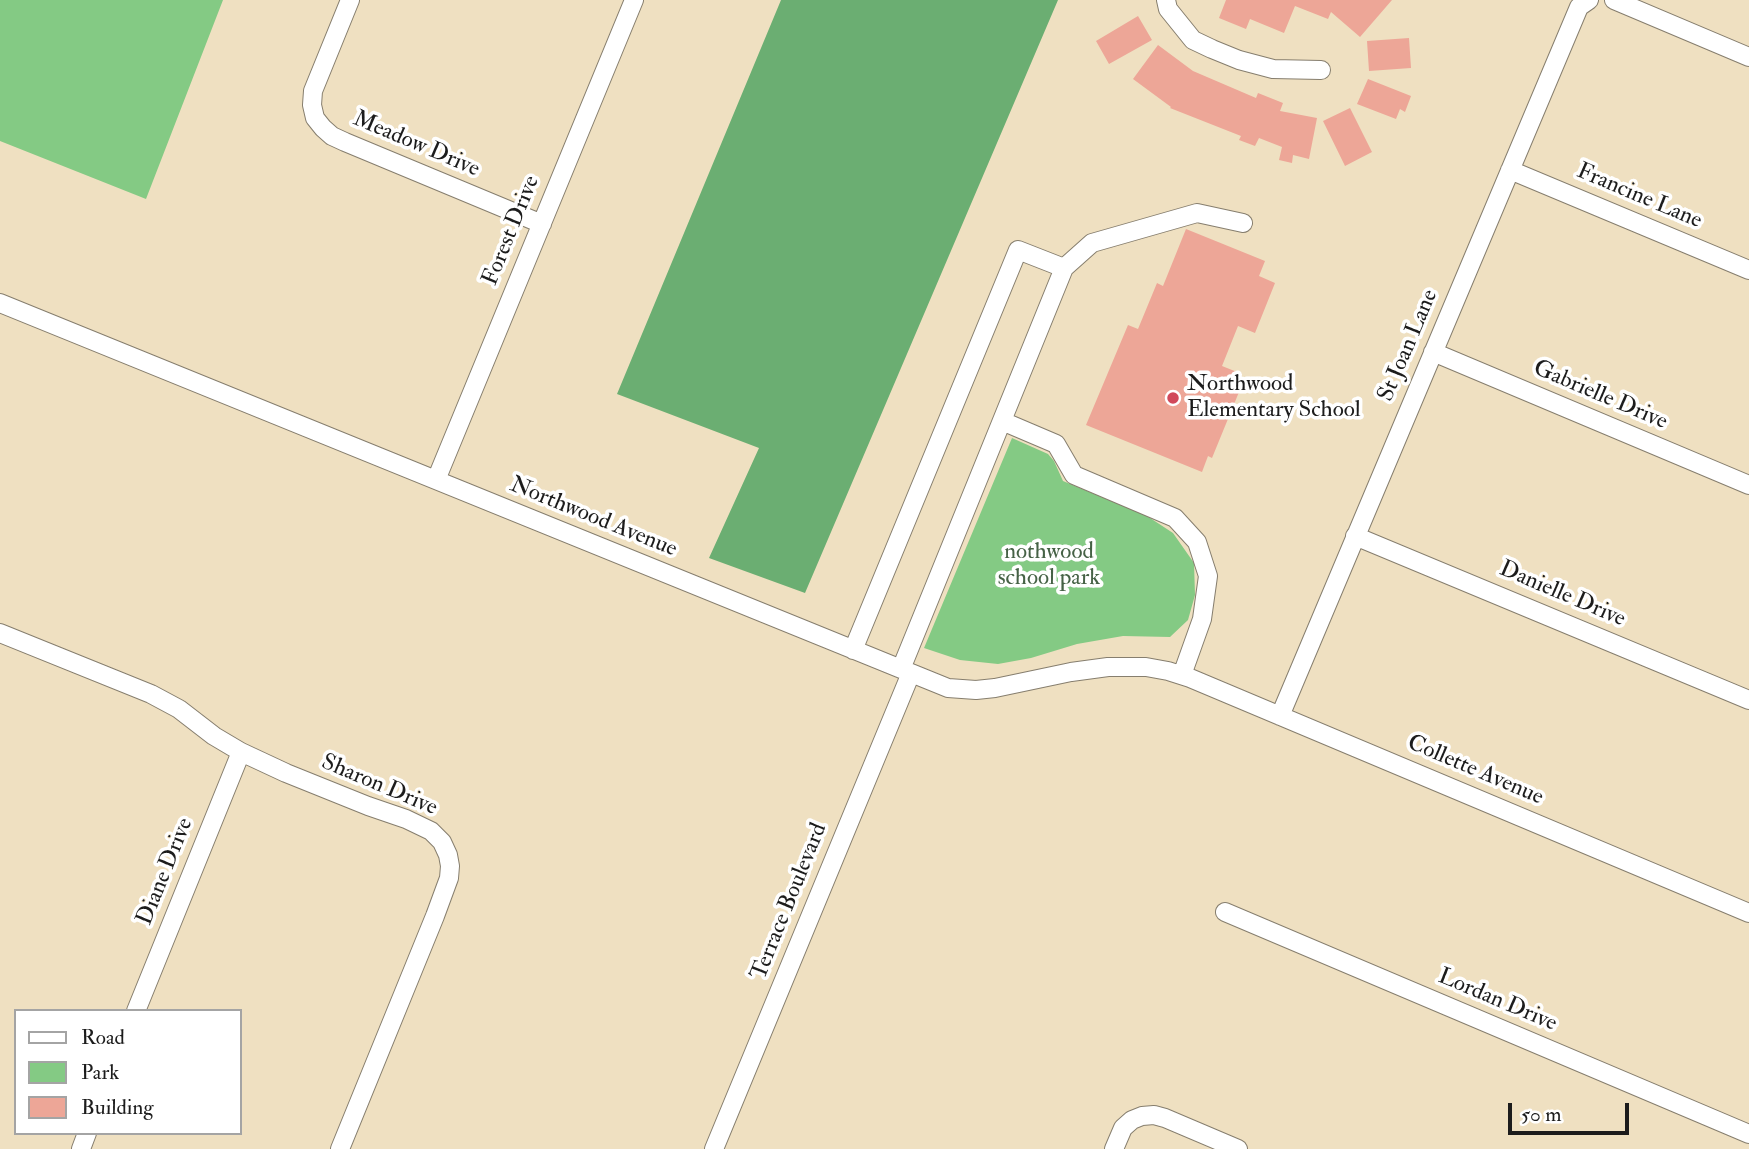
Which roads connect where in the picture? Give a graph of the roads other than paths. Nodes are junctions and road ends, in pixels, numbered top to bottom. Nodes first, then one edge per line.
1 (350, 0) edge
2 (634, 0) edge
3 (1166, 0) edge
4 (1589, 0) edge
5 (1614, 0) edge
6 (1749, 57) edge
7 (1321, 70) dead end
8 (1510, 170) junction
9 (1243, 223) dead end
10 (542, 224) junction
11 (1064, 268) junction
12 (1749, 270) edge
13 (0, 303) edge
14 (1433, 352) junction
15 (1002, 421) junction
16 (436, 480) junction
17 (1749, 485) edge
18 (1355, 536) junction
19 (0, 633) edge
20 (853, 650) junction
21 (906, 671) junction
22 (1182, 675) junction
23 (1749, 700) edge
24 (1280, 716) junction
25 (241, 752) junction
26 (1225, 912) dead end
27 (1749, 913) edge
28 (137, 1009) edge
29 (1749, 1134) edge
30 (340, 1149) edge
31 (715, 1149) edge
32 (1114, 1149) edge
33 (1238, 1149) edge

1 - 10 street, Meadow Drive
2 - 10 street, Forest Drive
3 - 7 street
4 - 8 street, St Joan Lane
5 - 6 street
8 - 12 street, Francine Lane
8 - 14 street, St Joan Lane
9 - 11 street
10 - 16 street, Forest Drive
11 - 15 street, Terrace Boulevard
11 - 20 street
13 - 16 street, Northwood Avenue
14 - 17 street, Gabrielle Drive
14 - 18 street, St Joan Lane
15 - 21 street, Terrace Boulevard
15 - 22 street
16 - 20 street, Northwood Avenue
18 - 23 street, Danielle Drive
18 - 24 street, St Joan Lane
19 - 25 street, Sharon Drive
20 - 21 street, Northwood Avenue
21 - 22 street, Northwood Avenue
21 - 31 street, Terrace Boulevard
22 - 24 street, Collette Avenue
24 - 27 street, Collette Avenue
25 - 28 street, Diane Drive
25 - 30 street, Sharon Drive
26 - 29 street, Lordan Drive
32 - 33 street

